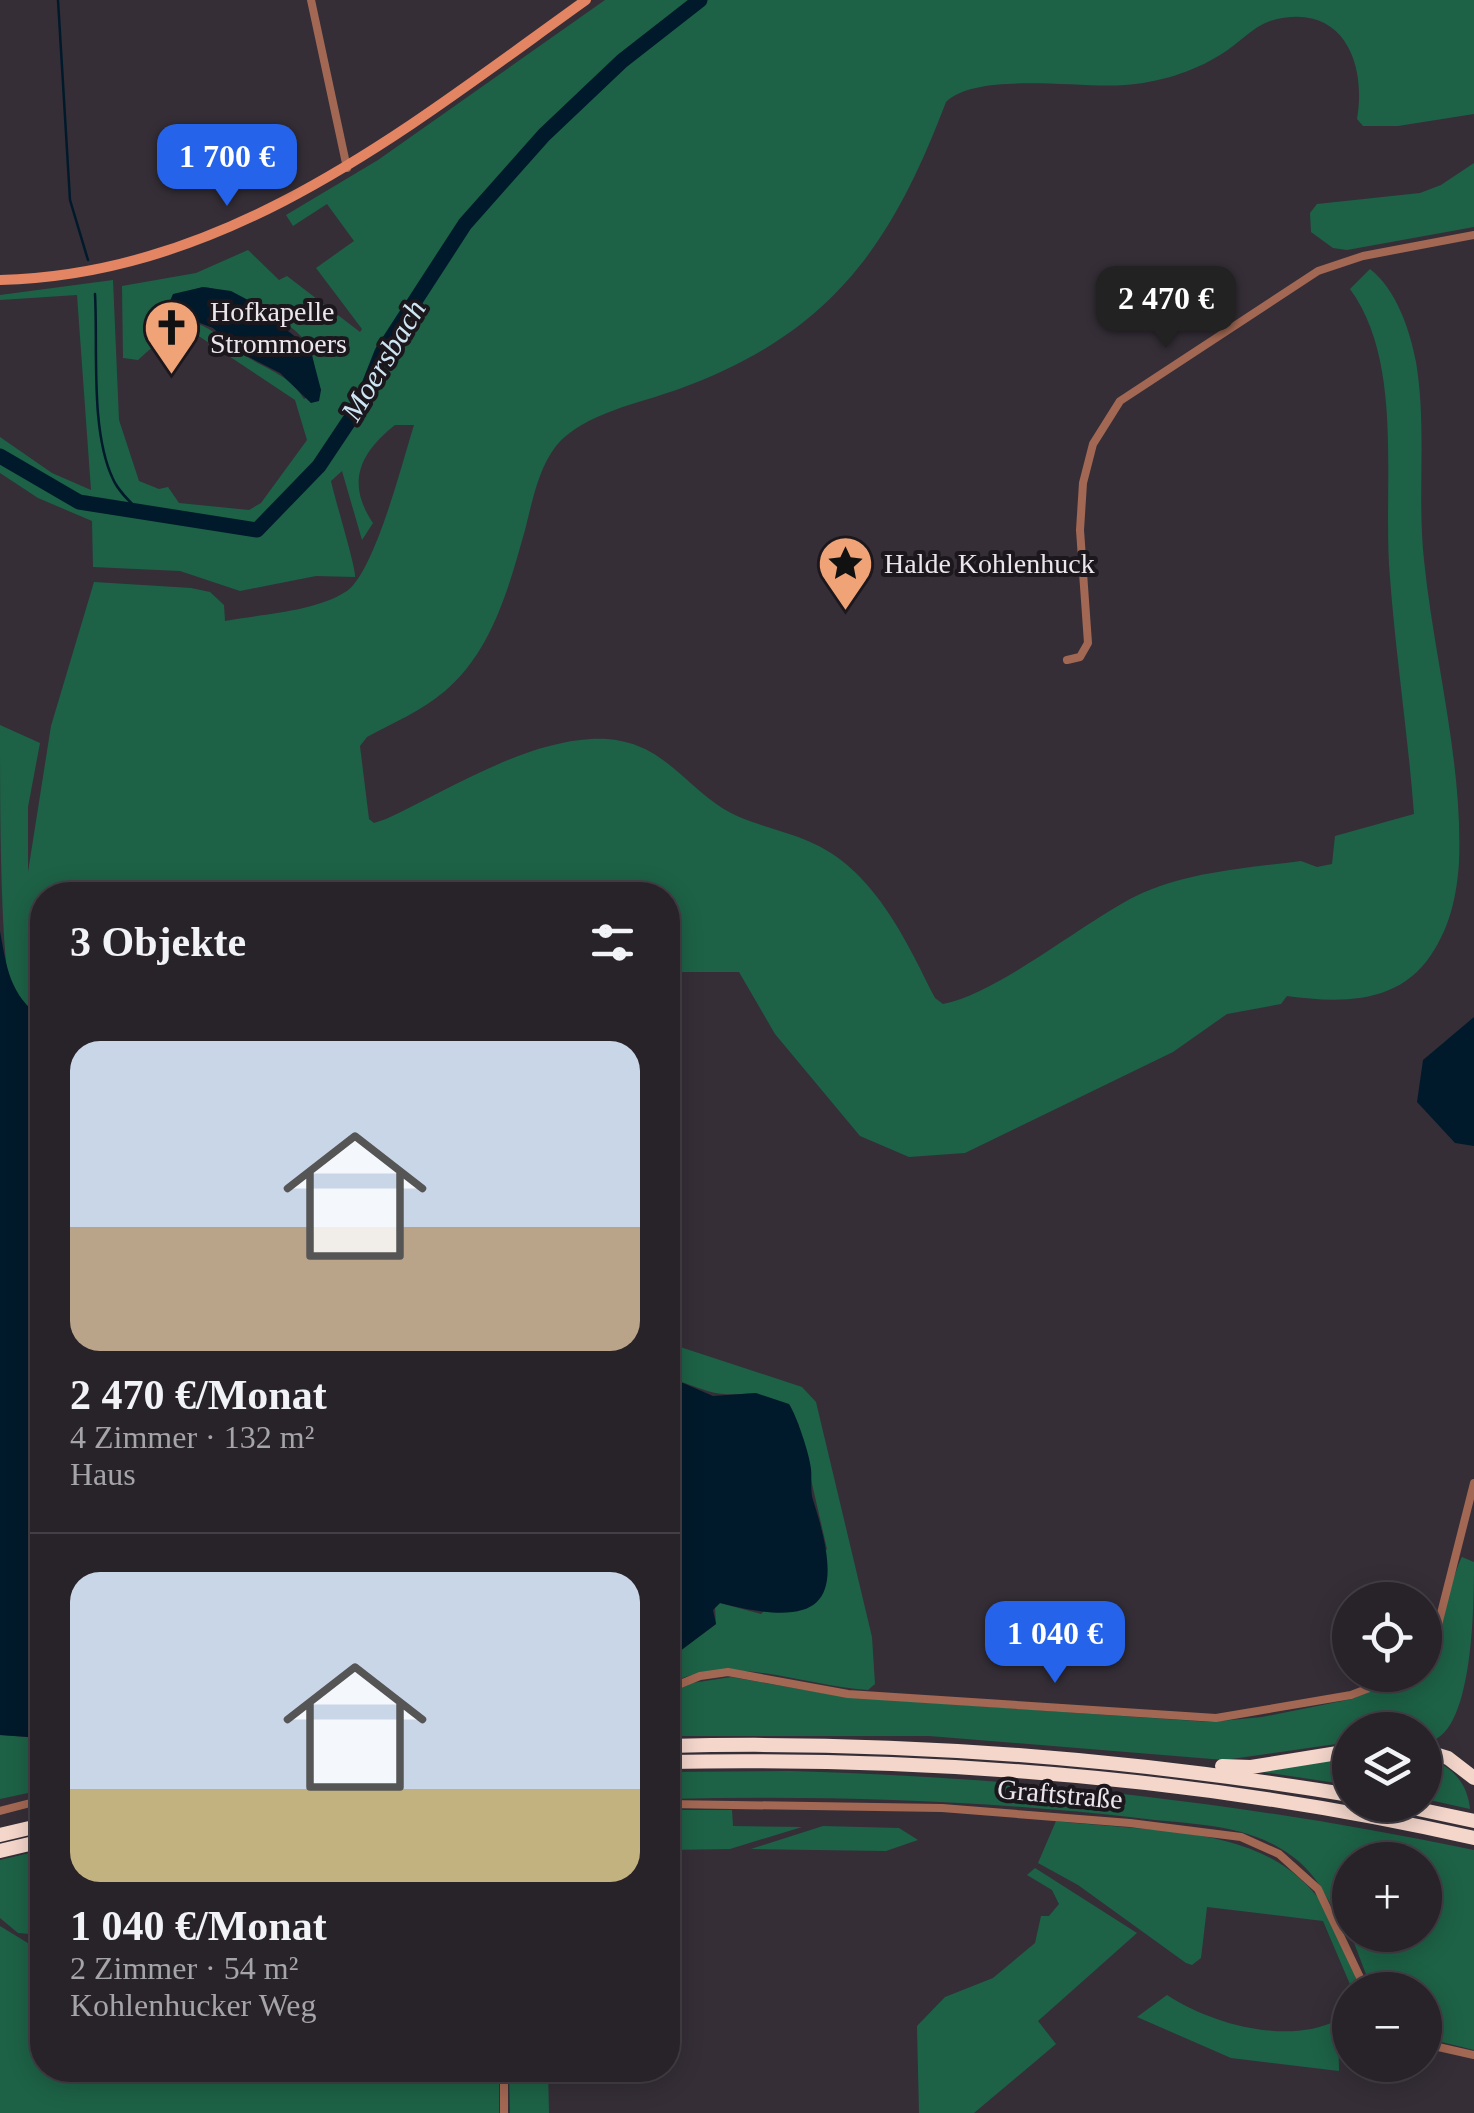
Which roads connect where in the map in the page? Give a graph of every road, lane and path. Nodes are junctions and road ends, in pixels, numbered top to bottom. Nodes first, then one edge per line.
1 (311, 0) edge
2 (586, 0) edge
3 (346, 168) junction
4 (1474, 234) edge
5 (0, 280) edge
6 (1067, 660) dead end
7 (1474, 1484) edge
8 (1442, 1609) edge
9 (680, 1684) edge
10 (1359, 1692) edge
11 (680, 1746) edge
12 (1332, 1754) edge
13 (1442, 1756) edge
14 (680, 1762) edge
15 (1140, 1764) junction
16 (1474, 1778) edge
17 (1332, 1793) edge
18 (30, 1803) edge
19 (680, 1804) edge
20 (0, 1811) edge
21 (1442, 1814) edge
22 (1474, 1821) edge
23 (30, 1827) edge
24 (0, 1835) edge
25 (1474, 1838) edge
26 (30, 1844) edge
27 (0, 1851) edge
28 (1358, 1972) edge
29 (1442, 2048) edge
30 (1474, 2055) edge
31 (504, 2082) edge
32 (504, 2113) edge

1 - 3 street
2 - 3 main road
3 - 5 main road
4 - 6 street
7 - 8 street
9 - 10 street
11 - 15 highway
12 - 15 highway
13 - 16 highway
14 - 25 highway
15 - 17 highway
18 - 20 street
19 - 28 street, Graftstraße
21 - 22 highway
23 - 24 highway
26 - 27 highway
29 - 30 street
31 - 32 street

